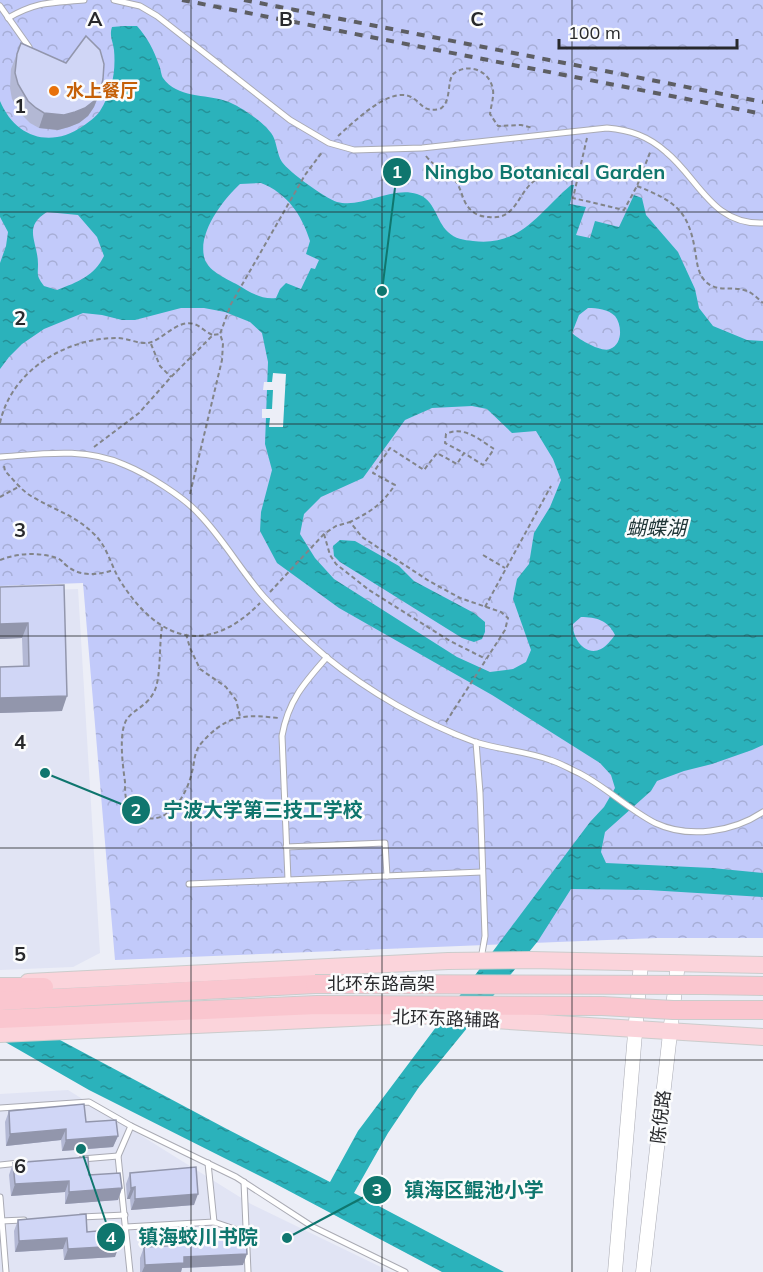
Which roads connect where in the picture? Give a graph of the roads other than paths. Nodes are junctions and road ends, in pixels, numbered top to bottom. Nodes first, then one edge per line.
1 (84, 0) edge
2 (114, 0) edge
3 (0, 6) edge
4 (8, 18) junction
5 (29, 46) edge
6 (763, 223) edge
7 (1, 457) edge
8 (327, 657) junction
9 (476, 742) junction
10 (763, 812) edge
11 (286, 847) junction
12 (482, 872) junction
13 (387, 876) junction
14 (288, 880) junction
15 (189, 884) dead end
16 (481, 961) junction
17 (641, 962) junction
18 (678, 963) junction
19 (763, 965) edge
20 (315, 984) junction
21 (0, 985) edge
22 (763, 986) edge
23 (0, 1001) edge
24 (316, 1005) junction
25 (763, 1010) edge
26 (0, 1019) edge
27 (635, 1028) junction
28 (671, 1032) junction
29 (0, 1033) edge
30 (763, 1037) edge
31 (0, 1108) edge
32 (131, 1126) junction
33 (118, 1156) junction
34 (71, 1160) edge
35 (24, 1163) edge
36 (208, 1163) junction
37 (0, 1165) edge
38 (244, 1182) junction
39 (0, 1197) edge
40 (125, 1215) junction
41 (69, 1218) edge
42 (35, 1219) edge
43 (1, 1221) edge
44 (214, 1222) junction
45 (126, 1227) junction
46 (246, 1233) junction
47 (6, 1272) edge
48 (130, 1272) edge
49 (248, 1272) edge
50 (405, 1272) edge
51 (615, 1272) edge
52 (643, 1272) edge

1 - 4 lane
2 - 6 lane
3 - 4 lane
4 - 5 lane
7 - 8 lane
8 - 9 lane
8 - 11 lane
9 - 10 lane
9 - 12 lane
11 - 13 lane
11 - 14 lane
12 - 13 lane
12 - 16 lane
13 - 14 lane
14 - 15 lane
16 - 17 main road
16 - 21 main road
17 - 18 main road
17 - 27 street, 陈倪路
18 - 19 main road
18 - 28 street, 陈倪路
20 - 21 highway
20 - 22 highway, 北环东路高架, bridge
20 - 23 highway, 北环东路高架
24 - 25 highway, 北环东路高架, bridge
24 - 26 highway, 北环东路高架
24 - 29 highway
27 - 28 main road, 北环东路辅路
27 - 29 main road, 北环东路辅路
27 - 51 street, 陈倪路
28 - 30 main road, 北环东路辅路
28 - 52 street, 陈倪路
31 - 32 lane
32 - 33 lane
32 - 36 lane
33 - 34 lane
33 - 40 lane
35 - 37 lane
36 - 38 lane
36 - 44 lane
38 - 46 lane
38 - 50 lane
39 - 43 lane
40 - 41 lane
40 - 45 lane
42 - 43 lane
43 - 47 lane
44 - 45 lane
44 - 46 lane
45 - 48 lane
46 - 49 lane

